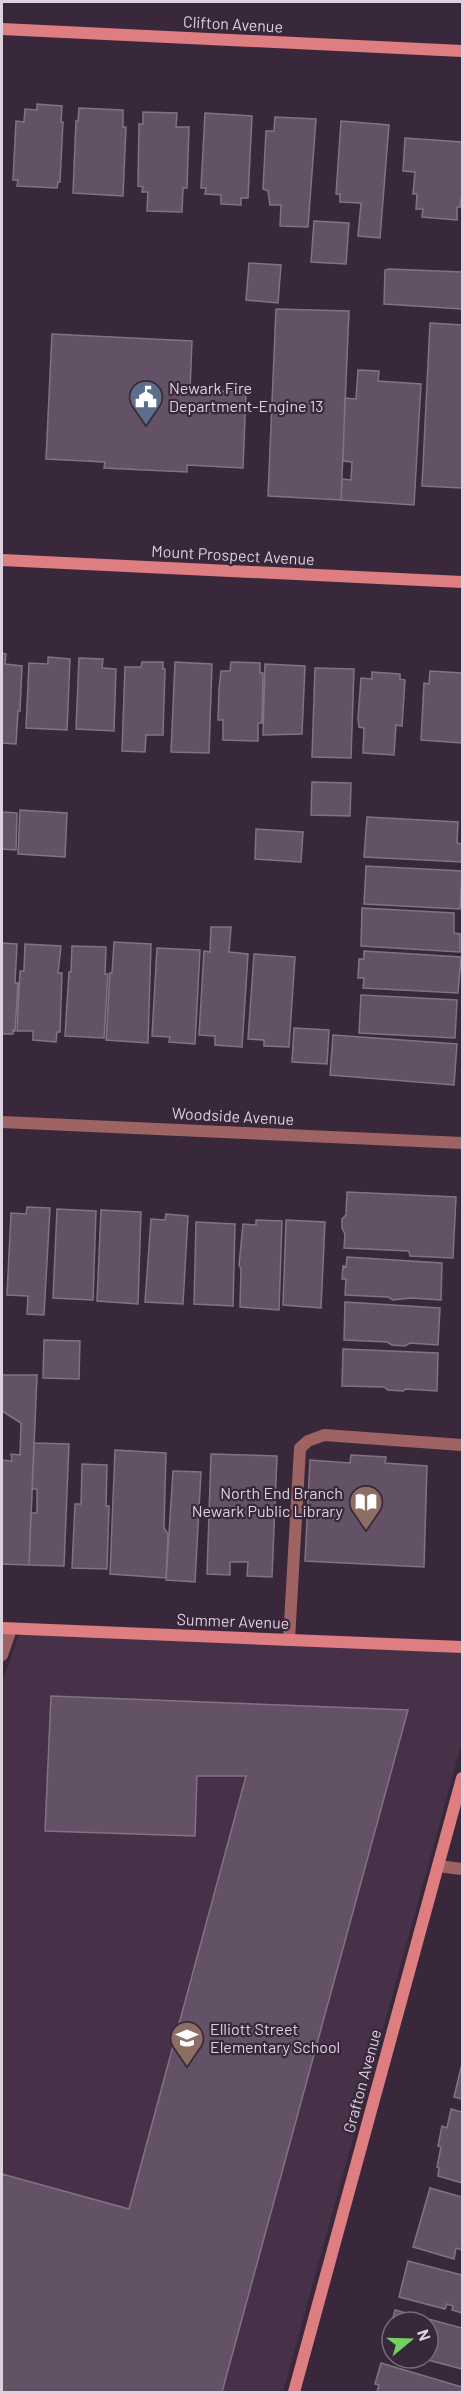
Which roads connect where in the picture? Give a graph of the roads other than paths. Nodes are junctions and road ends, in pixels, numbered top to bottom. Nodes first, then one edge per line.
1 (2, 29) edge
2 (462, 51) edge
3 (2, 560) edge
4 (462, 582) edge
5 (2, 1122) edge
6 (462, 1143) edge
7 (462, 1445) edge
8 (6, 1629) edge
9 (289, 1640) junction
10 (462, 1647) edge
11 (2, 1655) edge
12 (462, 1778) edge
13 (438, 1866) junction
14 (462, 1869) edge
15 (294, 2392) edge

1 - 2 street, Clifton Avenue
3 - 4 street, Mount Prospect Avenue
5 - 6 street, Woodside Avenue
7 - 9 street
8 - 9 street, Summer Avenue
8 - 11 street
9 - 10 street, Summer Avenue
12 - 13 street, Grafton Avenue
13 - 14 street
13 - 15 street, Grafton Avenue

